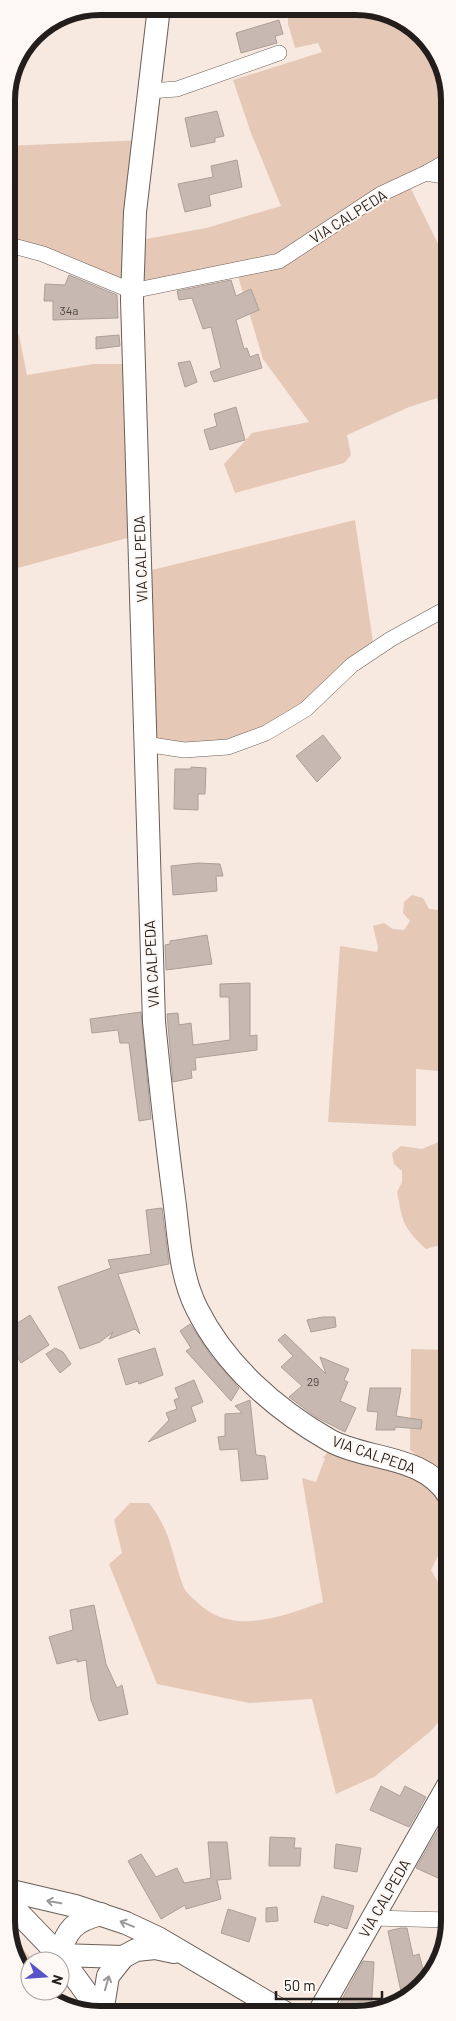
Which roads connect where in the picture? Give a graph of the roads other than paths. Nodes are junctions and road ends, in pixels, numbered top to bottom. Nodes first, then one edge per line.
1 (159, 15) edge
2 (279, 53) dead end
3 (149, 91) junction
4 (441, 165) edge
5 (426, 173) junction
6 (441, 176) edge
7 (15, 246) edge
8 (132, 290) junction
9 (441, 611) edge
10 (145, 744) junction
11 (441, 1483) edge
12 (441, 1798) edge
13 (15, 1892) edge
14 (15, 1909) edge
15 (101, 1914) junction
16 (372, 1918) junction
17 (441, 1920) edge
18 (55, 1951) edge
19 (60, 1951) edge
20 (182, 1953) junction
21 (70, 1955) edge
22 (122, 1957) junction
23 (70, 1970) edge
24 (96, 2006) edge
25 (103, 2006) edge
26 (273, 2006) edge
27 (322, 2006) edge

1 - 3 street, VIA CALPEDA
2 - 3 street
3 - 8 street, VIA CALPEDA
4 - 5 street, VIA CALPEDA
5 - 6 street
5 - 8 street, VIA CALPEDA
7 - 8 street
8 - 10 street, VIA CALPEDA
9 - 10 street
10 - 11 street, VIA CALPEDA
12 - 16 street, VIA CALPEDA
15 -> 13 street
14 - 18 street
15 - 19 street
20 -> 15 street
16 - 17 street
16 - 27 street, VIA CALPEDA
20 - 22 street
20 - 26 street
21 - 22 street
25 -> 22 street
23 - 24 street

